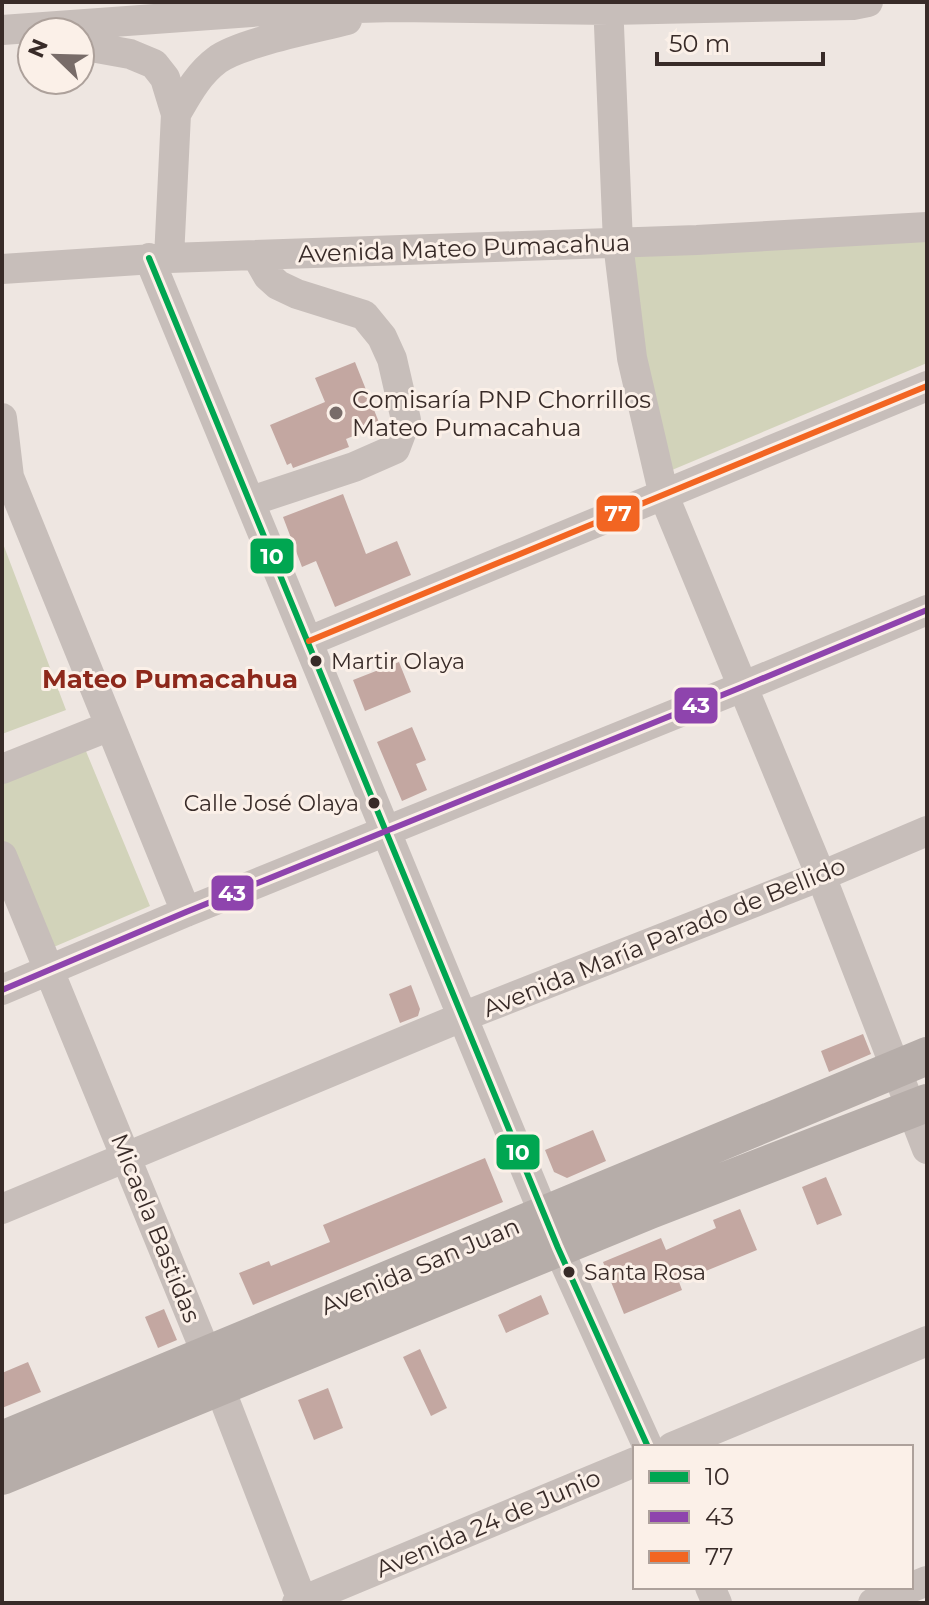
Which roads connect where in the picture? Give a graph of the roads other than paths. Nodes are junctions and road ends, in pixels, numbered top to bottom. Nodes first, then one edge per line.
1 (868, 2) edge
2 (439, 5) edge
3 (278, 6) edge
4 (608, 6) edge
5 (396, 7) junction
6 (122, 12) edge
7 (2, 31) edge
8 (96, 48) edge
9 (176, 114) junction
10 (927, 227) edge
11 (618, 243) junction
12 (256, 255) junction
13 (159, 258) junction
14 (2, 269) edge
15 (927, 386) edge
16 (2, 418) edge
17 (6, 476) edge
18 (664, 496) junction
19 (251, 501) junction
20 (927, 610) edge
21 (309, 641) junction
22 (742, 687) junction
23 (110, 726) junction
24 (2, 769) edge
25 (388, 830) junction
26 (927, 831) edge
27 (2, 856) edge
28 (821, 876) junction
29 (186, 912) junction
30 (49, 971) junction
31 (2, 990) edge
32 (462, 1017) junction
33 (911, 1063) edge
34 (919, 1107) edge
35 (927, 1149) edge
36 (126, 1156) junction
37 (2, 1209) edge
38 (551, 1231) junction
39 (927, 1341) edge
40 (213, 1370) junction
41 (2, 1440) edge
42 (647, 1445) edge
43 (677, 1445) edge
44 (633, 1463) edge
45 (2, 1476) edge
46 (907, 1589) edge
47 (301, 1602) edge
48 (873, 1603) edge

1 - 4 street
2 - 4 street
2 - 5 street
3 - 5 street
3 - 6 street
4 - 11 street
5 - 9 street
6 - 7 street
8 - 9 street
9 - 13 street
10 - 11 street, Avenida Mateo Pumacahua
11 - 12 street, Avenida Mateo Pumacahua
11 - 18 street
12 - 13 street, Avenida Mateo Pumacahua
12 - 19 street
13 - 14 street, Avenida Mateo Pumacahua
13 - 19 street
15 - 18 street
16 - 17 street
17 - 23 street
18 - 21 street
18 - 22 street
19 - 21 street
20 - 22 street
21 - 25 street
22 - 25 street
22 - 28 street
23 - 24 street
23 - 29 street
25 - 29 street
25 - 32 street
26 - 28 street, Avenida María Parado de Bellido
27 - 30 street, Micaela Bastidas
28 - 32 street, Avenida María Parado de Bellido
28 - 33 street
29 - 30 street
30 - 31 street
30 - 36 street, Micaela Bastidas
32 - 36 street, Avenida María Parado de Bellido
32 - 38 street
33 - 34 street
33 - 38 main road, Avenida San Juan
34 - 35 street
34 - 38 main road, Avenida San Juan
36 - 37 street, Avenida María Parado de Bellido
36 - 40 street, Micaela Bastidas
38 - 40 main road, Avenida San Juan
38 - 42 street
39 - 43 street
40 - 41 main road, Avenida San Juan
40 - 45 main road, Avenida San Juan
40 - 47 street, Micaela Bastidas
44 - 47 street, Avenida 24 de Junio
46 - 48 street

